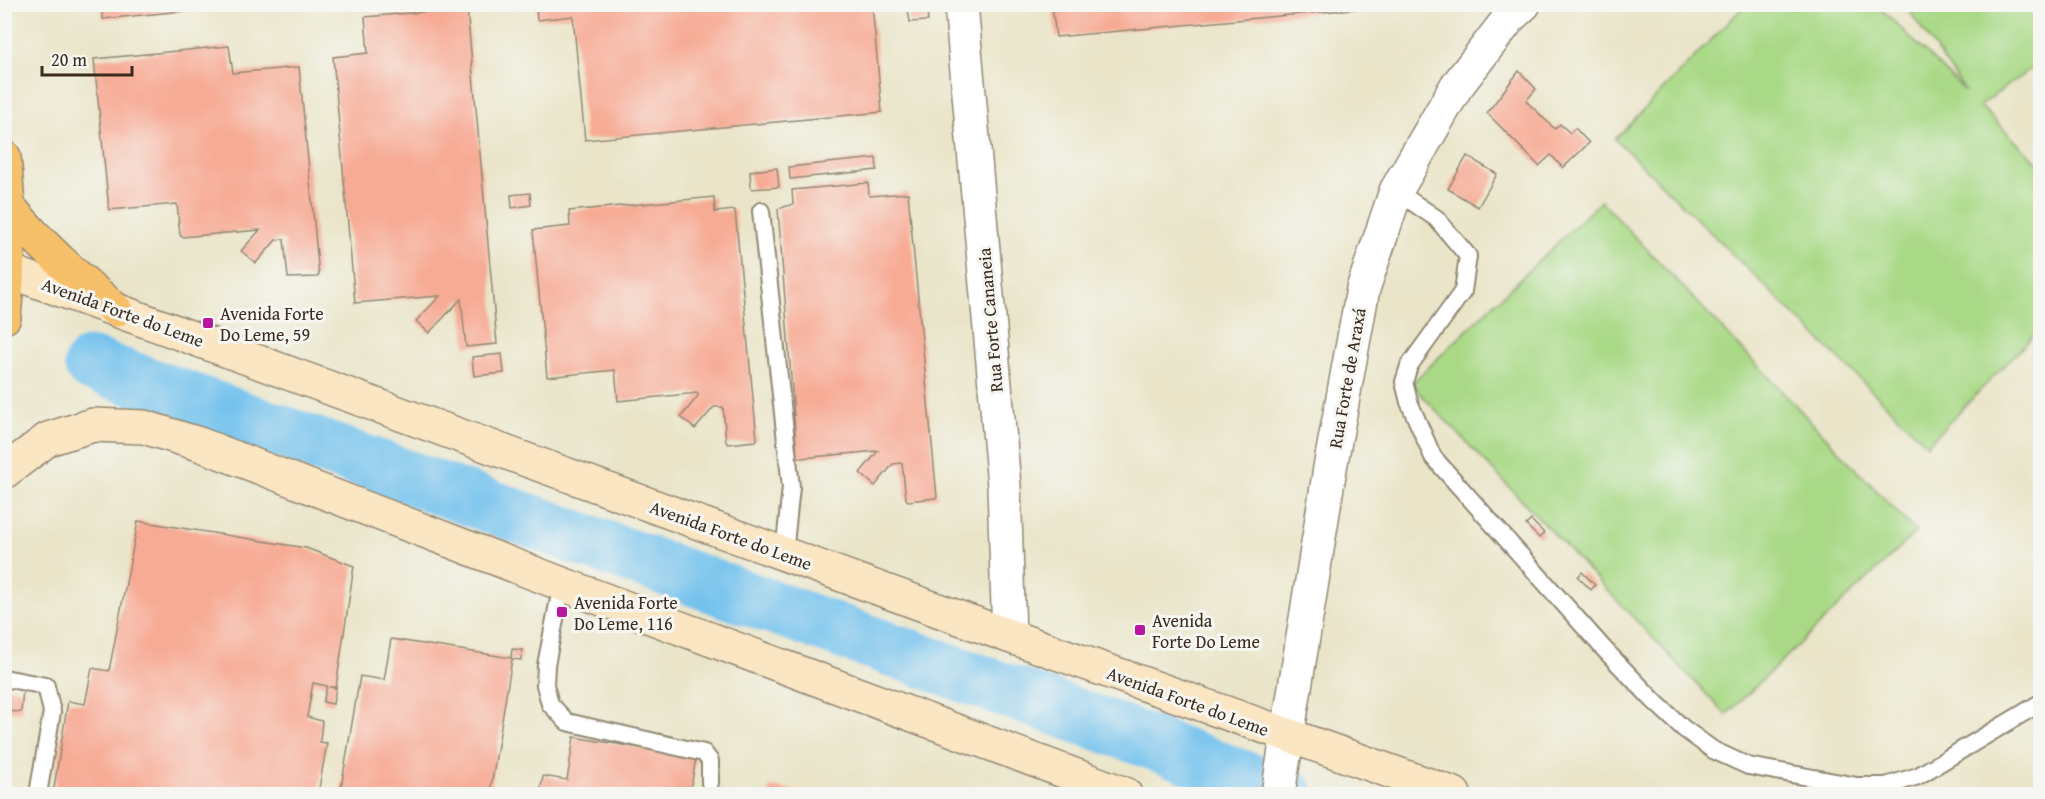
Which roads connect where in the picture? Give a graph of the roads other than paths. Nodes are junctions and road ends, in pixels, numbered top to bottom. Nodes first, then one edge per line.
1 (961, 4) edge
2 (1524, 4) edge
3 (4, 157) edge
4 (1395, 191) junction
5 (9, 207) junction
6 (761, 211) dead end
7 (7, 270) edge
8 (116, 310) junction
9 (4, 317) edge
10 (4, 472) edge
11 (784, 554) junction
12 (562, 584) junction
13 (1009, 636) junction
14 (4, 678) edge
15 (2040, 703) edge
16 (1286, 743) junction
17 (710, 783) dead end
18 (38, 795) edge
19 (1125, 795) edge
20 (1278, 795) edge
21 (1454, 795) edge

1 - 13 street, Rua Forte Cananeia
2 - 4 street, Rua Forte de Araxá
3 - 5 main road
4 - 15 lane
4 - 16 street, Rua Forte de Araxá
5 - 7 main road
5 - 8 main road
6 - 11 lane
7 - 8 main road, Avenida Forte do Leme
7 - 9 main road
8 - 11 main road, Avenida Forte do Leme
10 - 12 main road
11 - 13 main road, Avenida Forte do Leme
12 - 17 lane
12 - 19 main road
13 - 16 main road, Avenida Forte do Leme
14 - 18 lane
16 - 20 street, Rua Forte de Araxá
16 - 21 main road, Avenida Forte do Leme

